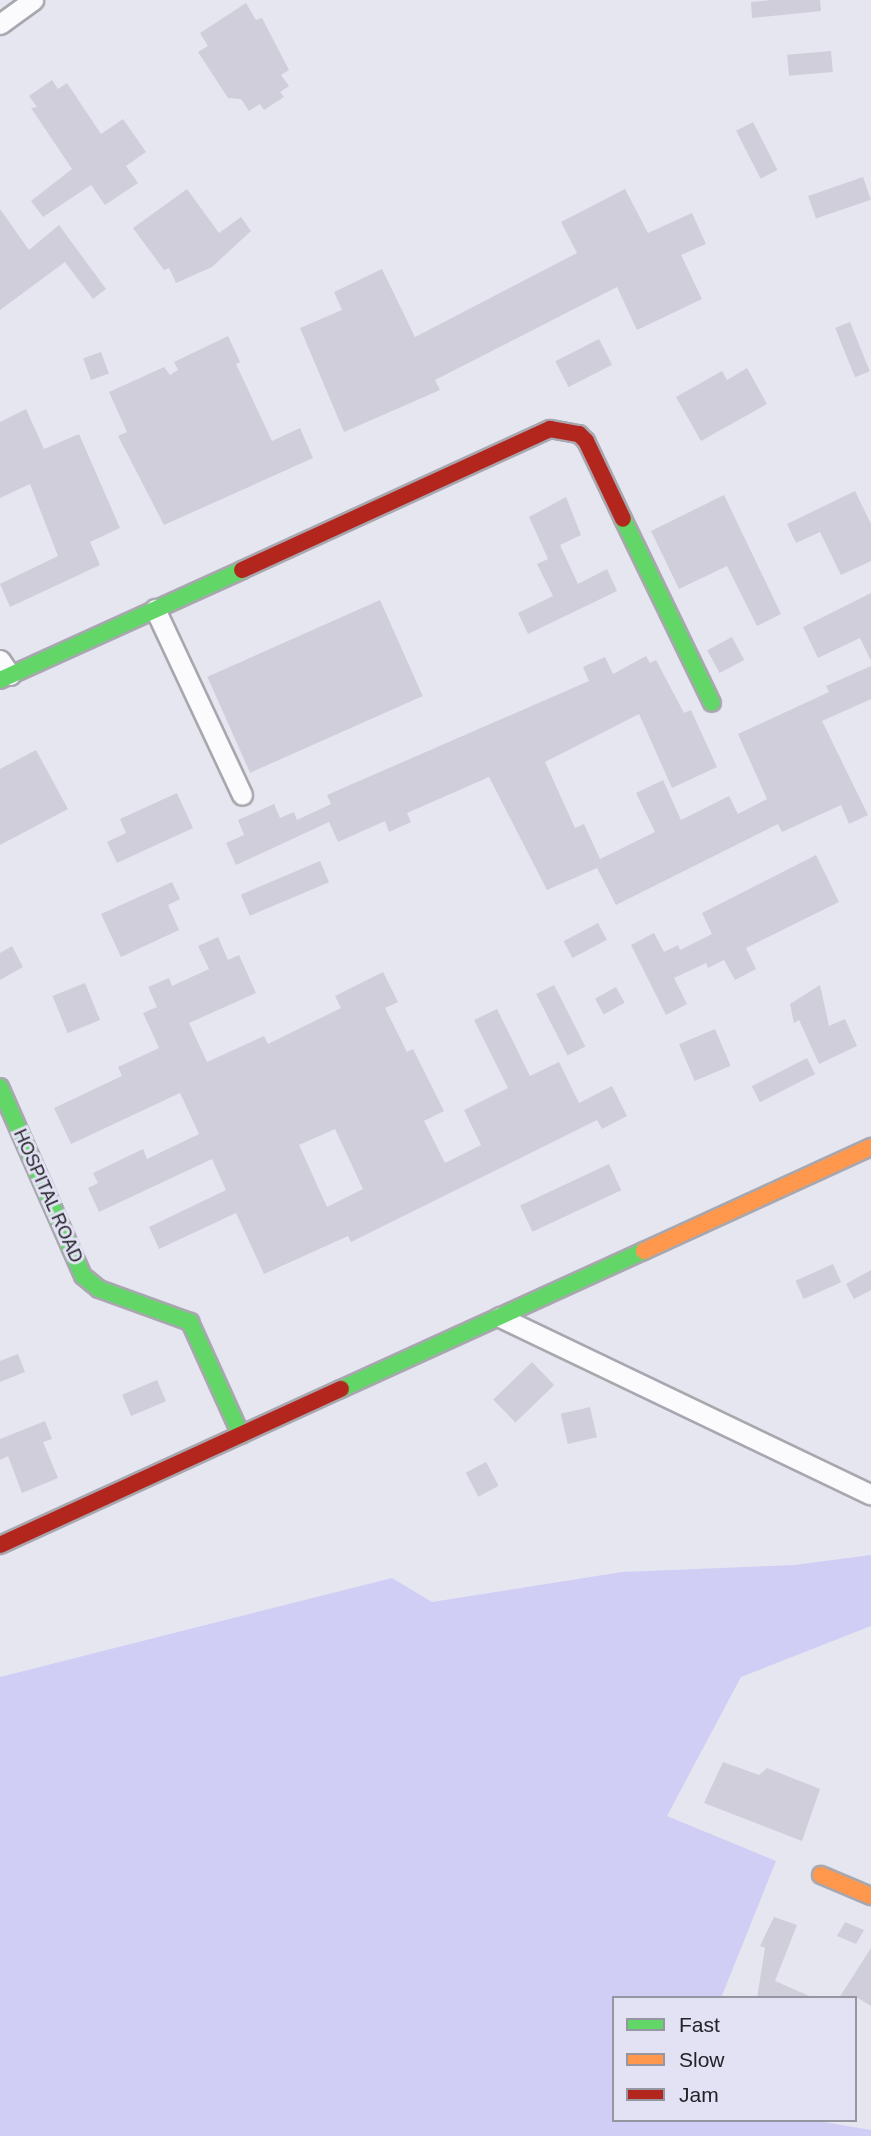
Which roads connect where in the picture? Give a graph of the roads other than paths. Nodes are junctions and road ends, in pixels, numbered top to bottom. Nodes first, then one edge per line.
1 (33, 0) edge
2 (0, 24) edge
3 (155, 610) junction
4 (3, 672) edge
5 (712, 703) dead end
6 (242, 795) dead end
7 (0, 1087) edge
8 (871, 1147) edge
9 (500, 1317) junction
10 (241, 1436) junction
11 (871, 1495) edge
12 (0, 1545) edge
13 (821, 1875) dead end
14 (871, 1896) edge

1 - 2 street
3 - 4 street
3 - 5 street
3 - 6 street
7 - 10 street, HOSPITAL ROAD
8 - 9 street
9 - 10 street
9 - 11 street
10 - 12 street
13 - 14 street

